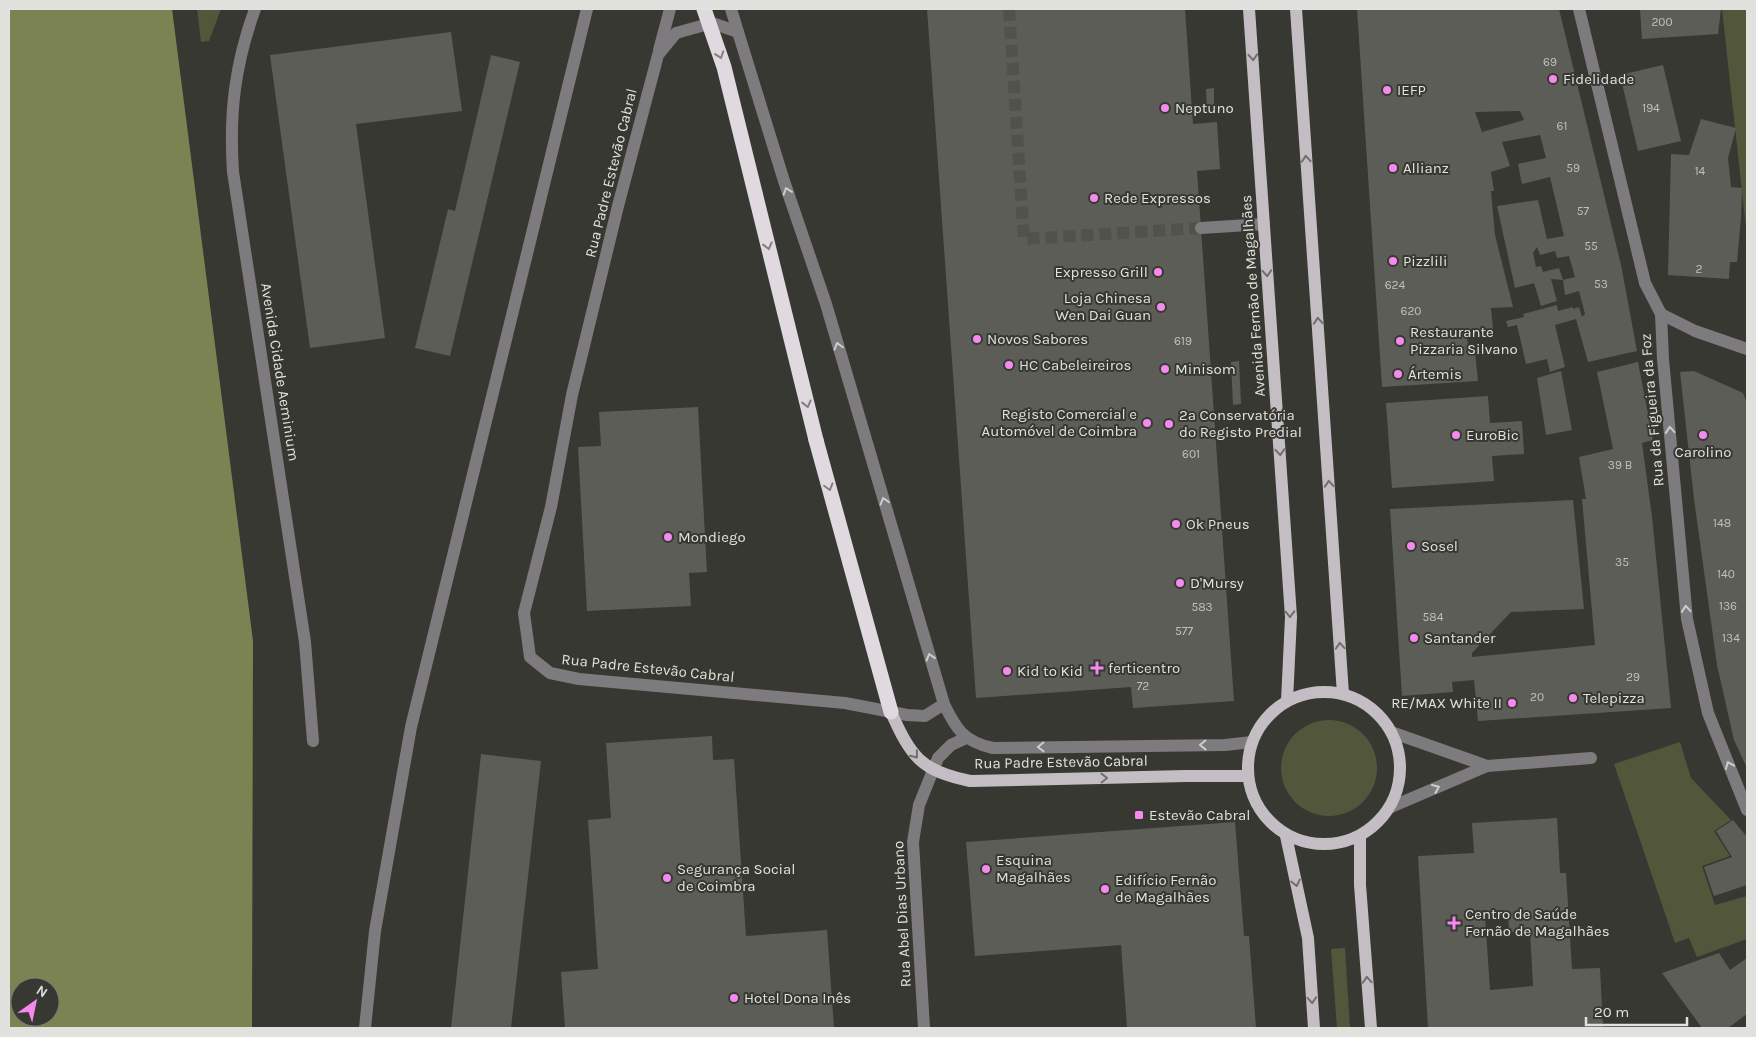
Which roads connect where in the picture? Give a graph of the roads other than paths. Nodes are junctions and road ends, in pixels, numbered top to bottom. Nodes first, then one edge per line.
1 (255, 9) edge
2 (587, 9) edge
3 (670, 9) edge
4 (704, 9) edge
5 (731, 9) edge
6 (1250, 9) edge
7 (1296, 9) edge
8 (1579, 9) edge
9 (738, 32) junction
10 (658, 55) junction
11 (1264, 224) junction
12 (1201, 228) tunnel mouth
13 (1662, 314) junction
14 (1747, 349) edge
15 (1343, 694) junction
16 (1287, 701) junction
17 (944, 704) junction
18 (891, 712) junction
19 (1391, 732) junction
20 (966, 738) junction
21 (313, 741) dead end
22 (1252, 742) junction
23 (1591, 758) dead end
24 (1486, 766) junction
25 (932, 770) junction
26 (1247, 776) junction
27 (1391, 807) junction
28 (1747, 810) edge
29 (1286, 836) junction
30 (1360, 836) junction
31 (365, 1028) edge
32 (924, 1028) edge
33 (1314, 1028) edge
34 (1371, 1028) edge

1 - 21 street, Avenida Cidade Aeminium
2 - 31 street
3 - 10 street
4 -> 18 highway, bridge
5 - 9 street
6 -> 11 main road, Avenida Fernão de Magalhães
15 -> 7 main road
8 - 13 street, Rua da Figueira da Foz
9 - 10 street, Rua Padre Estevão Cabral
17 -> 9 street, Rua Padre Estevão Cabral
10 - 18 street, Rua Padre Estevão Cabral
11 - 12 street
11 -> 16 main road, Avenida Fernão de Magalhães
13 - 14 street
28 -> 13 street, Rua da Figueira da Foz
15 - 16 main road
15 - 19 main road
16 - 22 main road
17 - 18 street
17 - 20 street, Rua Padre Estevão Cabral
18 -> 25 main road, Rua Padre Estevão Cabral
19 - 24 street
19 - 27 main road
22 -> 20 street, Rua Padre Estevão Cabral
20 - 25 street, Rua Abel Dias Urbano
22 - 26 main road
23 - 24 street
27 -> 24 street
25 -> 26 main road, Rua Padre Estevão Cabral
25 - 32 street, Rua Abel Dias Urbano
26 - 29 main road
27 - 30 main road
29 - 30 main road
29 -> 33 main road
34 -> 30 main road

